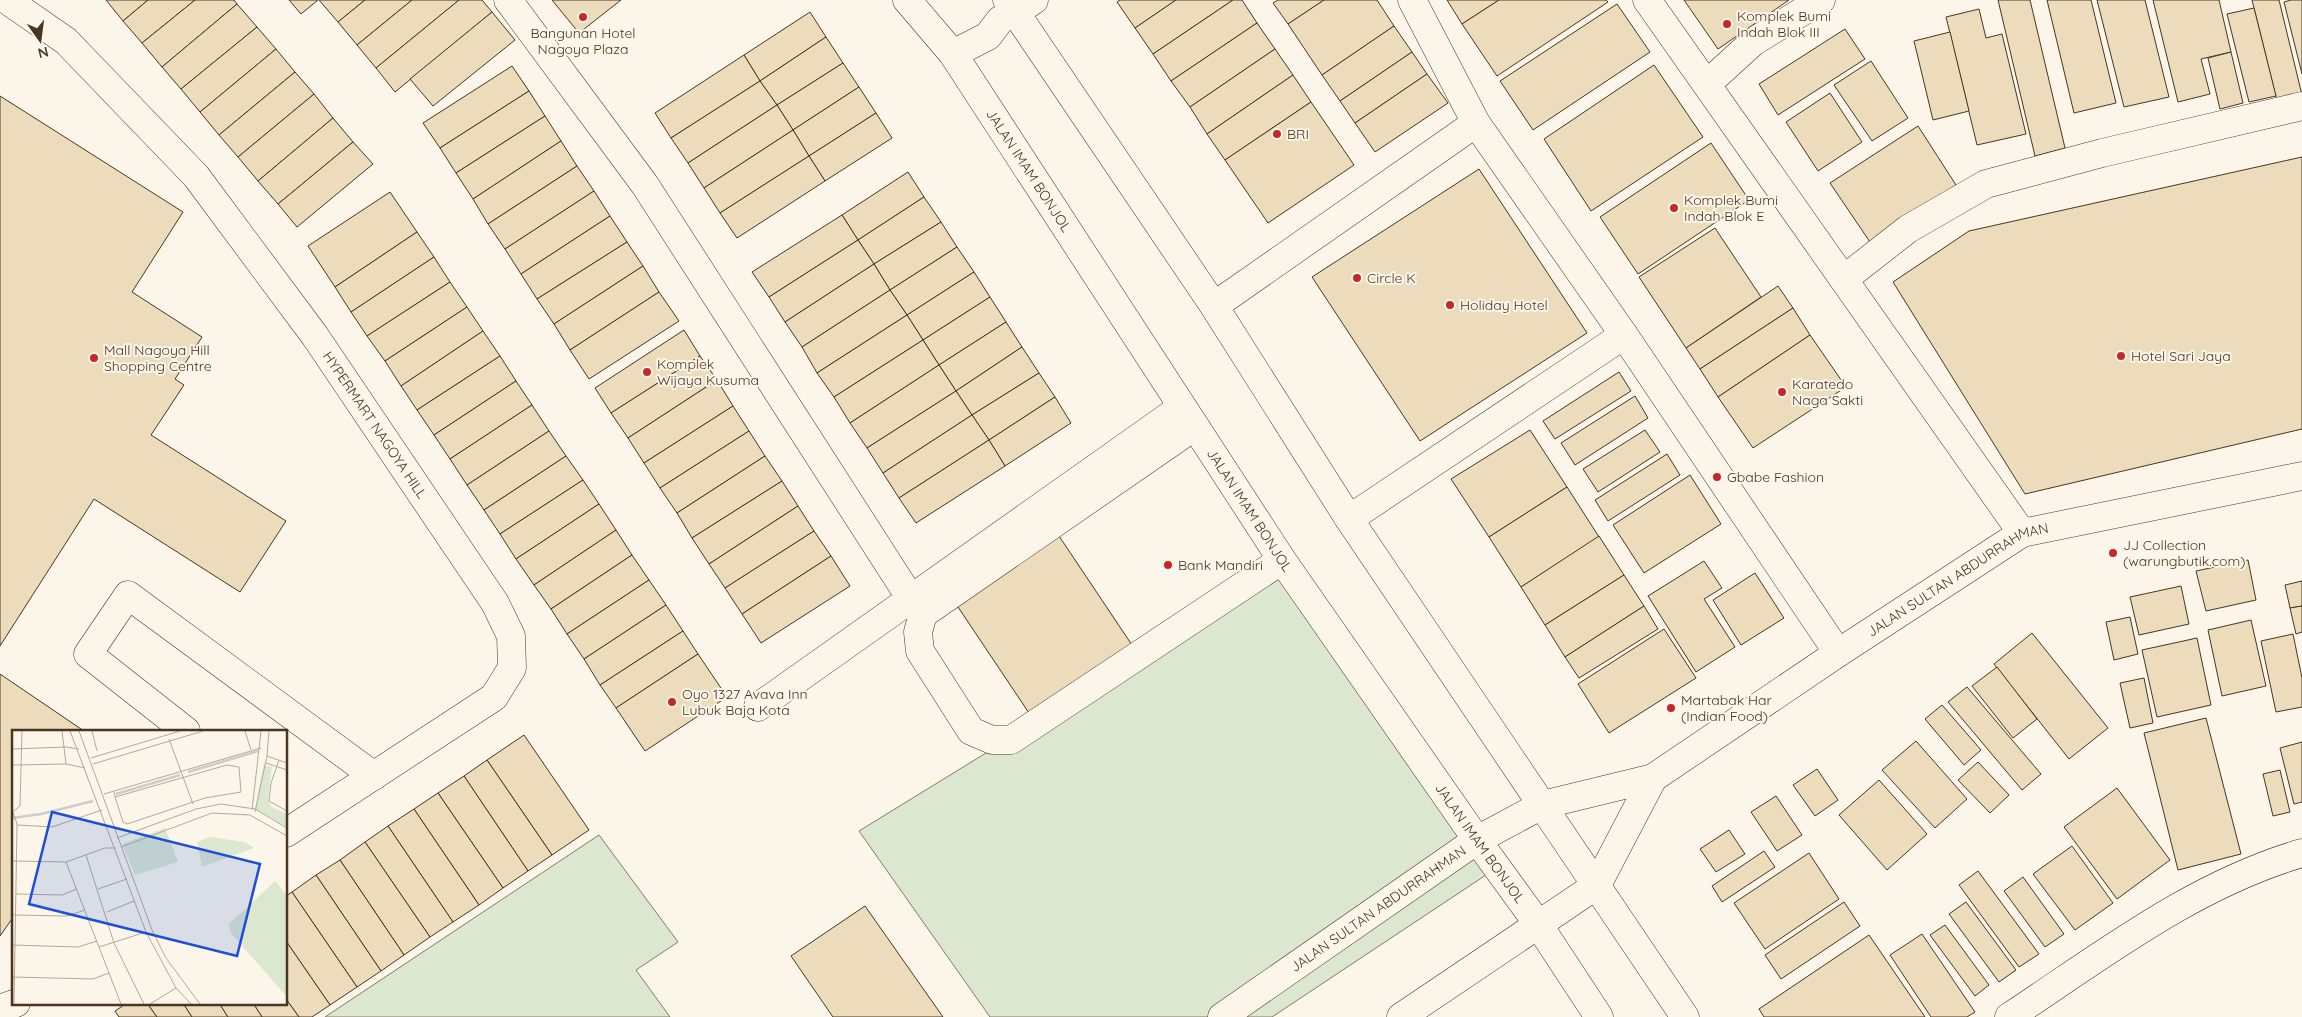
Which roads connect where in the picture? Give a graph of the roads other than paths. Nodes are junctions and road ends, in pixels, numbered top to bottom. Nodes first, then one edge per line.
1 (7, 0) edge
2 (508, 0) edge
3 (907, 0) edge
4 (1412, 0) edge
5 (1647, 0) edge
6 (1821, 0) edge
7 (1019, 4) edge
8 (953, 54) junction
9 (1707, 84) junction
10 (2302, 106) edge
11 (1476, 123) junction
12 (1844, 279) junction
13 (1214, 306) junction
14 (1624, 335) junction
15 (1188, 416) junction
16 (2302, 476) edge
17 (1349, 519) junction
18 (2022, 533) junction
19 (1282, 560) junction
20 (911, 599) junction
21 (1838, 653) junction
22 (758, 707) dead end
23 (185, 730) edge
24 (374, 776) junction
25 (1653, 778) junction
26 (1542, 805) junction
27 (292, 821) edge
28 (1477, 840) junction
29 (2302, 853) edge
30 (1597, 885) junction
31 (1538, 924) junction
32 (13, 1004) edge
33 (0, 1009) edge
34 (1222, 1017) edge
35 (1401, 1017) edge
36 (1599, 1017) edge
37 (1685, 1017) edge
38 (2009, 1017) edge

1 - 24 street, HYPERMART NAGOYA HILL
2 - 20 street
3 - 8 street, JALAN IMAM BONJOL
4 - 11 street
5 - 9 street
6 - 9 street
7 - 8 street
7 - 13 street
8 - 15 street, JALAN IMAM BONJOL
9 - 12 street
10 - 12 street
11 - 13 street
11 - 14 street
12 - 18 street
13 - 17 street
14 - 17 street
14 - 21 street
15 - 19 street, JALAN IMAM BONJOL
15 - 19 street
15 - 20 street
16 - 18 street, JALAN SULTAN ABDURRAHMAN
17 - 26 street
18 - 21 street, JALAN SULTAN ABDURRAHMAN
19 - 28 street, JALAN IMAM BONJOL
20 - 22 street
21 - 25 street, JALAN SULTAN ABDURRAHMAN
23 - 24 street
24 - 27 street, HYPERMART NAGOYA HILL
25 - 26 street, JALAN SULTAN ABDURRAHMAN
25 - 30 street, JALAN SULTAN ABDURRAHMAN
26 - 28 street, JALAN SULTAN ABDURRAHMAN
26 - 30 street
28 - 31 street, JALAN IMAM BONJOL
28 - 34 street, JALAN SULTAN ABDURRAHMAN
29 - 38 street
30 - 31 street, JALAN SULTAN ABDURRAHMAN
30 - 37 street
31 - 35 street, JALAN SULTAN ABDURRAHMAN
31 - 36 street, JALAN IMAM BONJOL
32 - 33 street

